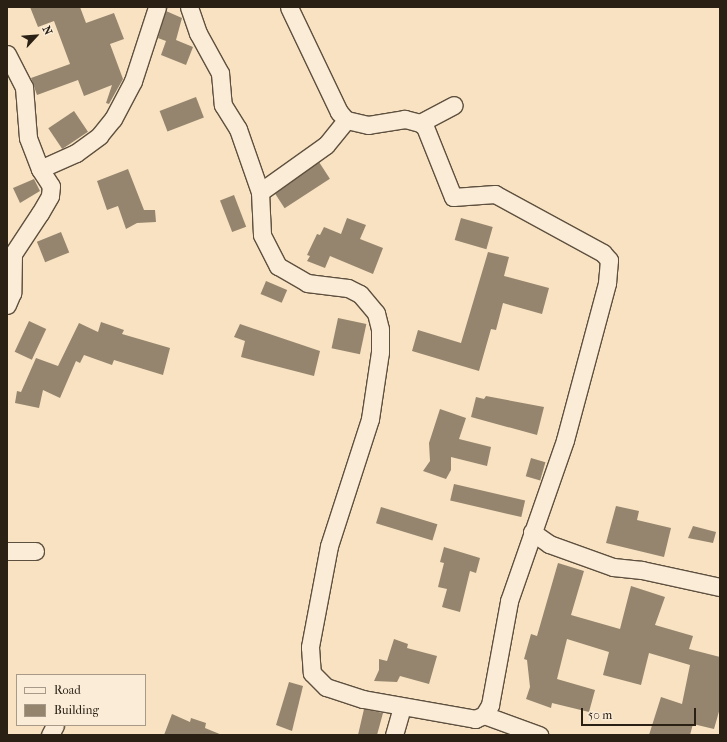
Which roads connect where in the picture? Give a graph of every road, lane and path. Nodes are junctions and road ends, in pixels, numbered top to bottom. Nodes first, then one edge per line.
1 (157, 7) edge
2 (189, 7) edge
3 (289, 7) edge
4 (7, 54) edge
5 (454, 105) dead end
6 (346, 120) junction
7 (420, 122) junction
8 (40, 169) junction
9 (260, 192) junction
10 (7, 305) edge
11 (532, 532) junction
12 (549, 544) junction
13 (34, 550) dead end
14 (7, 551) edge
15 (526, 552) junction
16 (720, 587) edge
17 (402, 707) junction
18 (484, 715) junction
19 (54, 726) edge
20 (50, 735) edge
21 (394, 735) edge
22 (539, 735) edge

1 - 8 street
2 - 9 street
3 - 6 street
4 - 8 street
5 - 7 street
6 - 7 street
6 - 9 street
7 - 11 street
8 - 10 street
9 - 17 street
11 - 12 street
11 - 15 street
12 - 15 street
12 - 16 street
13 - 14 street
15 - 18 street
17 - 18 street
17 - 21 street
18 - 22 street
19 - 20 street

